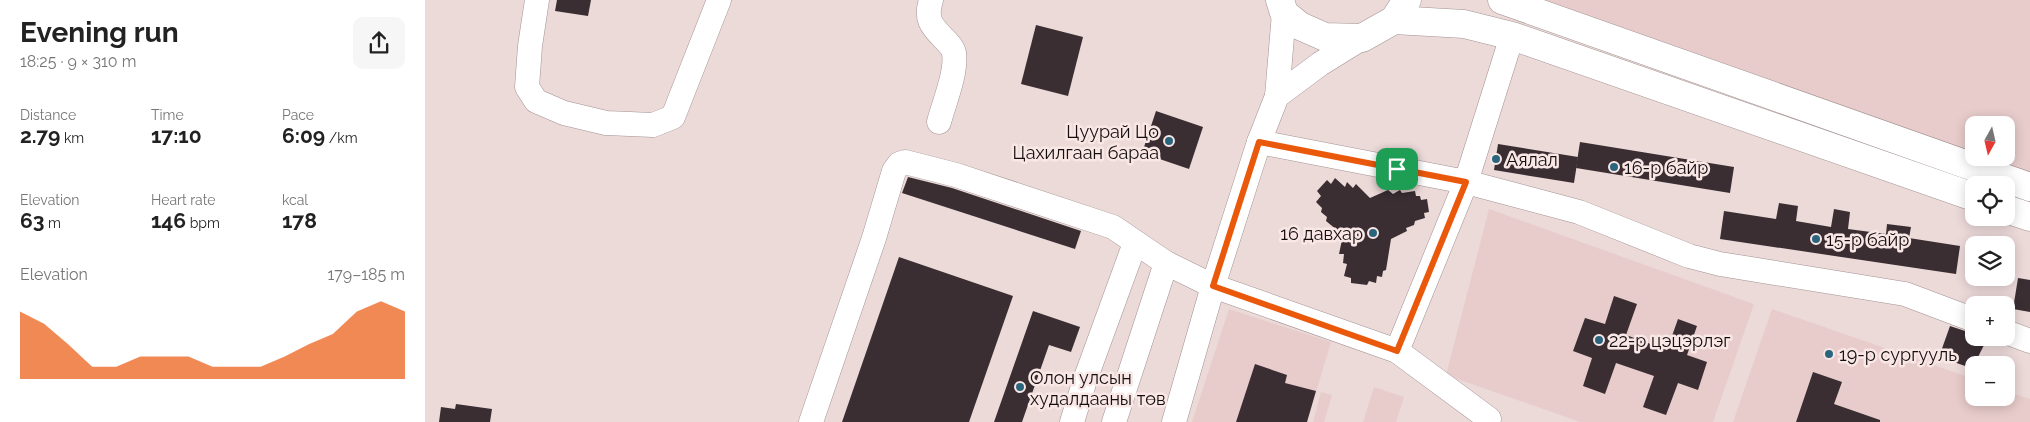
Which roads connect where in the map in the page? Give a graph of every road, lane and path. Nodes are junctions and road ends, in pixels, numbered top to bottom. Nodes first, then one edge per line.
1 (537, 0) edge
2 (719, 0) edge
3 (931, 0) edge
4 (1502, 0) edge
5 (1282, 6) edge
6 (1401, 10) edge
7 (1512, 36) junction
8 (1362, 38) junction
9 (1277, 96) junction
10 (939, 122) dead end
11 (1259, 142) junction
12 (1466, 182) junction
13 (2030, 187) edge
14 (1965, 194) edge
15 (2015, 212) edge
16 (2030, 217) edge
17 (1135, 243) junction
18 (1166, 263) junction
19 (1213, 286) junction
20 (1965, 317) edge
21 (2015, 335) edge
22 (2030, 341) edge
23 (1397, 351) junction
24 (1491, 421) edge
25 (811, 422) edge
26 (1072, 422) edge
27 (1114, 422) edge
28 (1174, 422) edge

1 - 2 street
3 - 10 street
4 - 13 main road
5 - 8 main road
5 - 9 street
6 - 7 main road
6 - 8 main road
7 - 12 street
7 - 14 main road
8 - 9 street
9 - 11 street
11 - 12 street
11 - 19 street
12 - 20 street
12 - 23 street
15 - 16 main road
17 - 18 street
17 - 25 street
17 - 26 street
18 - 19 street
18 - 27 street
19 - 23 street
19 - 28 street
21 - 22 street
23 - 24 street

